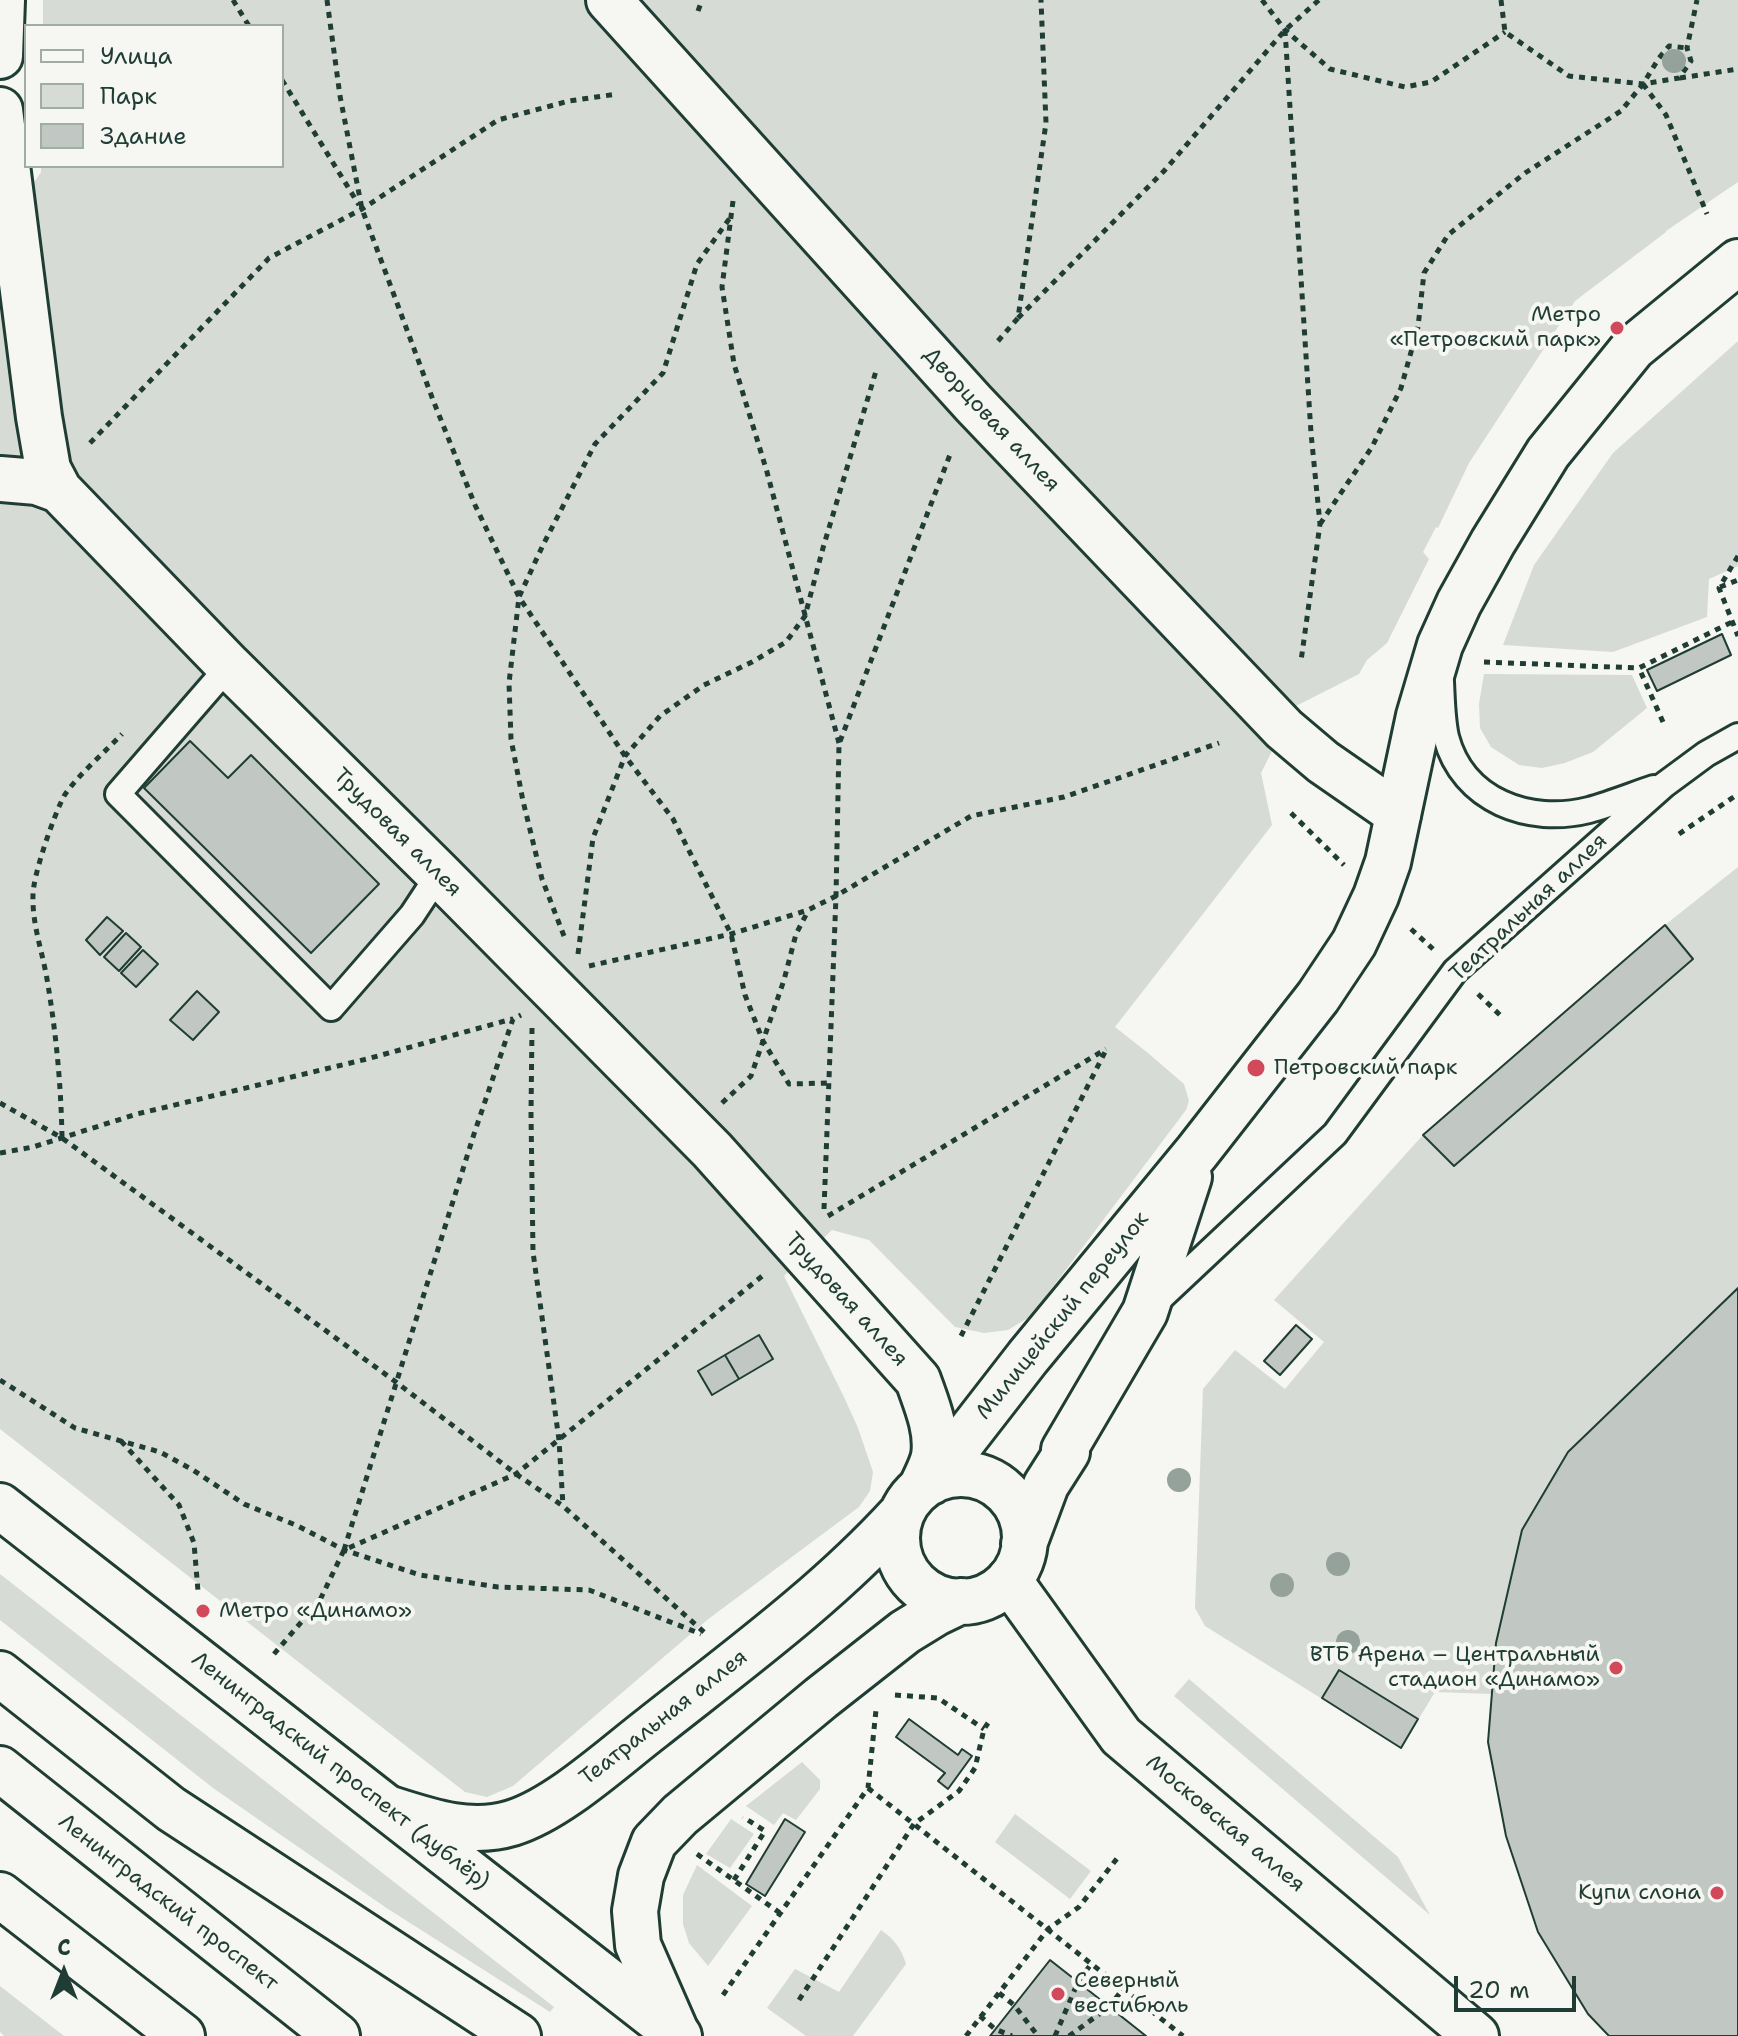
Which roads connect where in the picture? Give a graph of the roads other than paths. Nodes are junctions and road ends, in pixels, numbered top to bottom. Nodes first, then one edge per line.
1 (2, 0) edge
2 (609, 0) edge
3 (0, 56) edge
4 (0, 110) edge
5 (1738, 262) edge
6 (0, 479) edge
7 (59, 490) junction
8 (1440, 645) junction
9 (229, 666) junction
10 (1738, 736) edge
11 (1664, 785) junction
12 (1398, 814) junction
13 (439, 874) junction
14 (1197, 1152) junction
15 (1145, 1312) junction
16 (918, 1494) junction
17 (0, 1506) edge
18 (1016, 1562) junction
19 (961, 1601) junction
20 (0, 1674) edge
21 (0, 1769) edge
22 (387, 1808) junction
23 (0, 1895) edge
24 (73, 1951) junction
25 (678, 2035) edge
26 (157, 2036) edge
27 (182, 2036) edge
28 (337, 2036) edge
29 (518, 2036) edge
30 (1476, 2036) edge

1 - 3 street
2 - 12 street, Дворцовая аллея
4 - 7 street, Трудовая аллея
5 - 8 street, Милицейский переулок
6 - 7 street
7 - 9 street, Трудовая аллея
8 - 11 lane
8 - 12 street, Милицейский переулок
9 - 13 street, Трудовая аллея
9 - 13 lane
10 - 11 lane, Театральная аллея
11 - 15 lane, Театральная аллея
12 - 14 street, Милицейский переулок
13 - 16 street, Трудовая аллея
14 - 15 street, Милицейский переулок
14 - 16 street, Милицейский переулок
15 - 18 street, Милицейский переулок
16 - 18 street
16 - 19 street
16 - 22 street, Театральная аллея
17 - 22 street, Ленинградский проспект (дублёр)
18 - 19 street
18 - 30 street, Московская аллея
19 - 25 street
20 - 29 street
21 - 28 street, Ленинградский проспект
22 - 25 street, Ленинградский проспект (дублёр)
23 - 24 street
24 - 26 street
24 - 27 street

